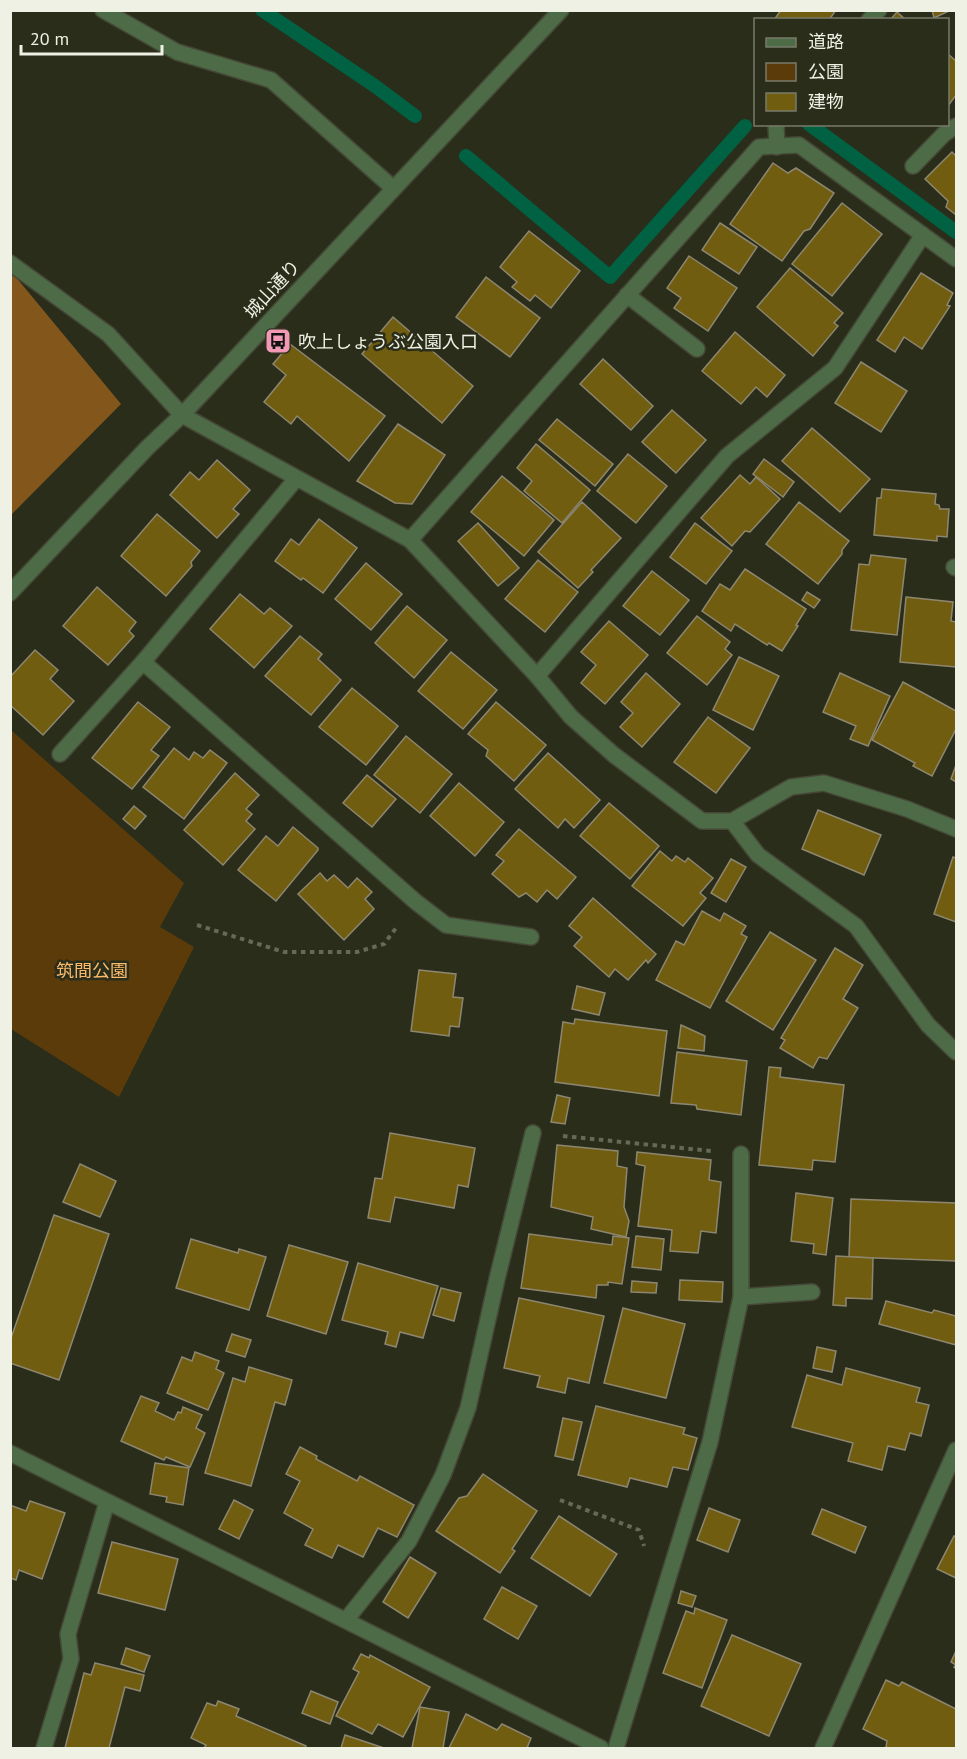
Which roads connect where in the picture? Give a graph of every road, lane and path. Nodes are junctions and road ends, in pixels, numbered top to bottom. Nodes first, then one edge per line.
1 (103, 10) edge
2 (561, 10) edge
3 (776, 126) edge
4 (957, 126) edge
5 (777, 147) junction
6 (913, 166) dead end
7 (393, 188) junction
8 (923, 235) junction
9 (957, 259) edge
10 (10, 263) edge
11 (627, 295) junction
12 (697, 349) dead end
13 (182, 415) junction
14 (296, 479) junction
15 (410, 540) junction
16 (10, 593) edge
17 (143, 662) junction
18 (537, 676) junction
19 (60, 754) dead end
20 (732, 821) junction
21 (957, 829) edge
22 (416, 902) junction
23 (197, 925) dead end
24 (531, 937) dead end
25 (957, 1052) edge
26 (533, 1133) joint
27 (741, 1154) joint
28 (812, 1292) dead end
29 (741, 1297) junction
30 (957, 1450) edge
31 (10, 1453) edge
32 (560, 1500) dead end
33 (107, 1502) junction
34 (645, 1551) dead end
35 (346, 1620) junction
36 (44, 1749) edge
37 (601, 1749) edge
38 (616, 1749) edge
39 (823, 1749) edge

1 - 7 street
2 - 7 street, 城山通り
3 - 5 street
4 - 6 street
5 - 8 street
5 - 11 street
7 - 13 street, 城山通り
8 - 9 street
8 - 18 street
10 - 13 street
11 - 12 street
11 - 15 street
13 - 14 street
13 - 16 street, 城山通り
14 - 15 street
14 - 17 street
15 - 18 street
17 - 19 street
17 - 22 street
18 - 20 street
20 - 21 street
20 - 25 street
22 - 23 path
22 - 24 street
26 - 27 path
26 - 35 street
27 - 29 street
28 - 29 street
29 - 38 street
30 - 39 street
31 - 33 street
32 - 34 path
33 - 35 street
33 - 36 street
35 - 37 street

